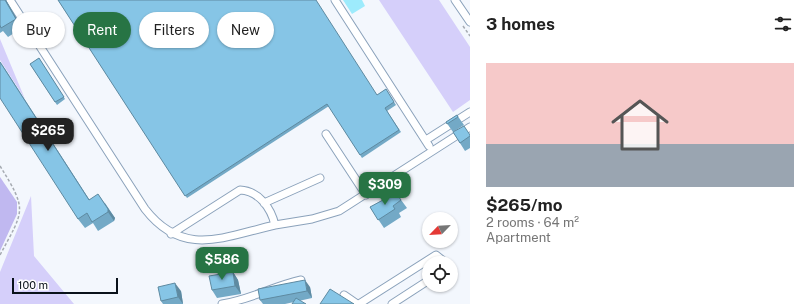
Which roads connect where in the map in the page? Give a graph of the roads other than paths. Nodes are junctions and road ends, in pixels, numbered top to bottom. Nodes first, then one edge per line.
1 (10, 0) edge
2 (335, 0) edge
3 (455, 0) edge
4 (470, 22) edge
5 (470, 112) edge
6 (470, 127) edge
7 (326, 134) dead end
8 (320, 178) dead end
9 (366, 195) junction
10 (264, 203) junction
11 (274, 225) junction
12 (171, 234) junction
13 (422, 263) edge
14 (301, 280) edge
15 (422, 285) edge
16 (344, 295) dead end
17 (234, 303) edge
18 (222, 304) edge
19 (358, 304) edge
20 (392, 304) edge

1 - 12 street
2 - 5 street
3 - 4 street
6 - 9 street
7 - 9 street
8 - 10 street
9 - 11 street
10 - 11 street
10 - 12 street
11 - 12 street
13 - 19 street
14 - 17 street
15 - 20 street
16 - 19 street
17 - 18 street

